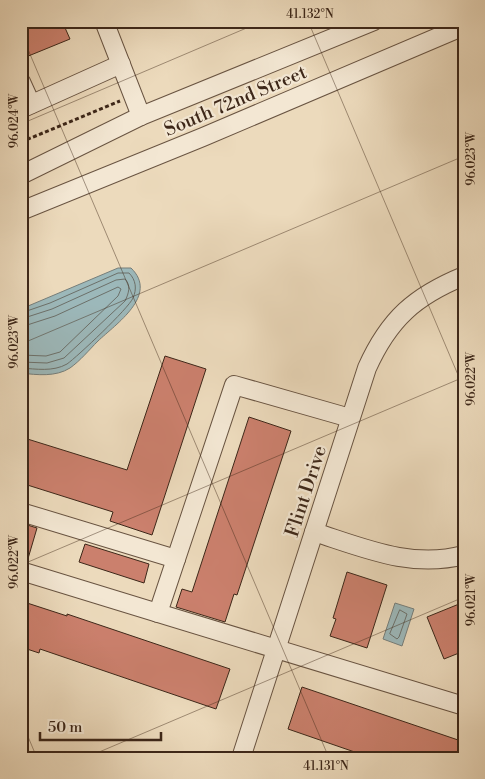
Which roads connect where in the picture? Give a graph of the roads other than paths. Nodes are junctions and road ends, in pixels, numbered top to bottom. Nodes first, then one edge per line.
1 (104, 21) edge
2 (374, 21) edge
3 (464, 26) edge
4 (121, 64) junction
5 (21, 82) edge
6 (26, 107) edge
7 (142, 116) junction
8 (21, 175) edge
9 (21, 211) edge
10 (464, 276) edge
11 (350, 418) junction
12 (21, 512) edge
13 (314, 532) junction
14 (464, 555) edge
15 (176, 559) junction
16 (21, 571) edge
17 (158, 613) junction
18 (276, 648) junction
19 (463, 704) edge
20 (241, 758) edge

1 - 4 street
2 - 7 street, South 72nd Street
3 - 9 street, South 72nd Street
4 - 6 street
4 - 7 street
5 - 6 street
7 - 8 street, South 72nd Street
10 - 11 street, Flint Drive
11 - 13 street, Flint Drive
11 - 15 street
12 - 15 street
13 - 14 street
13 - 18 street, Flint Drive
15 - 17 street
16 - 17 street
17 - 18 street
18 - 19 street
18 - 20 street, Flint Drive

